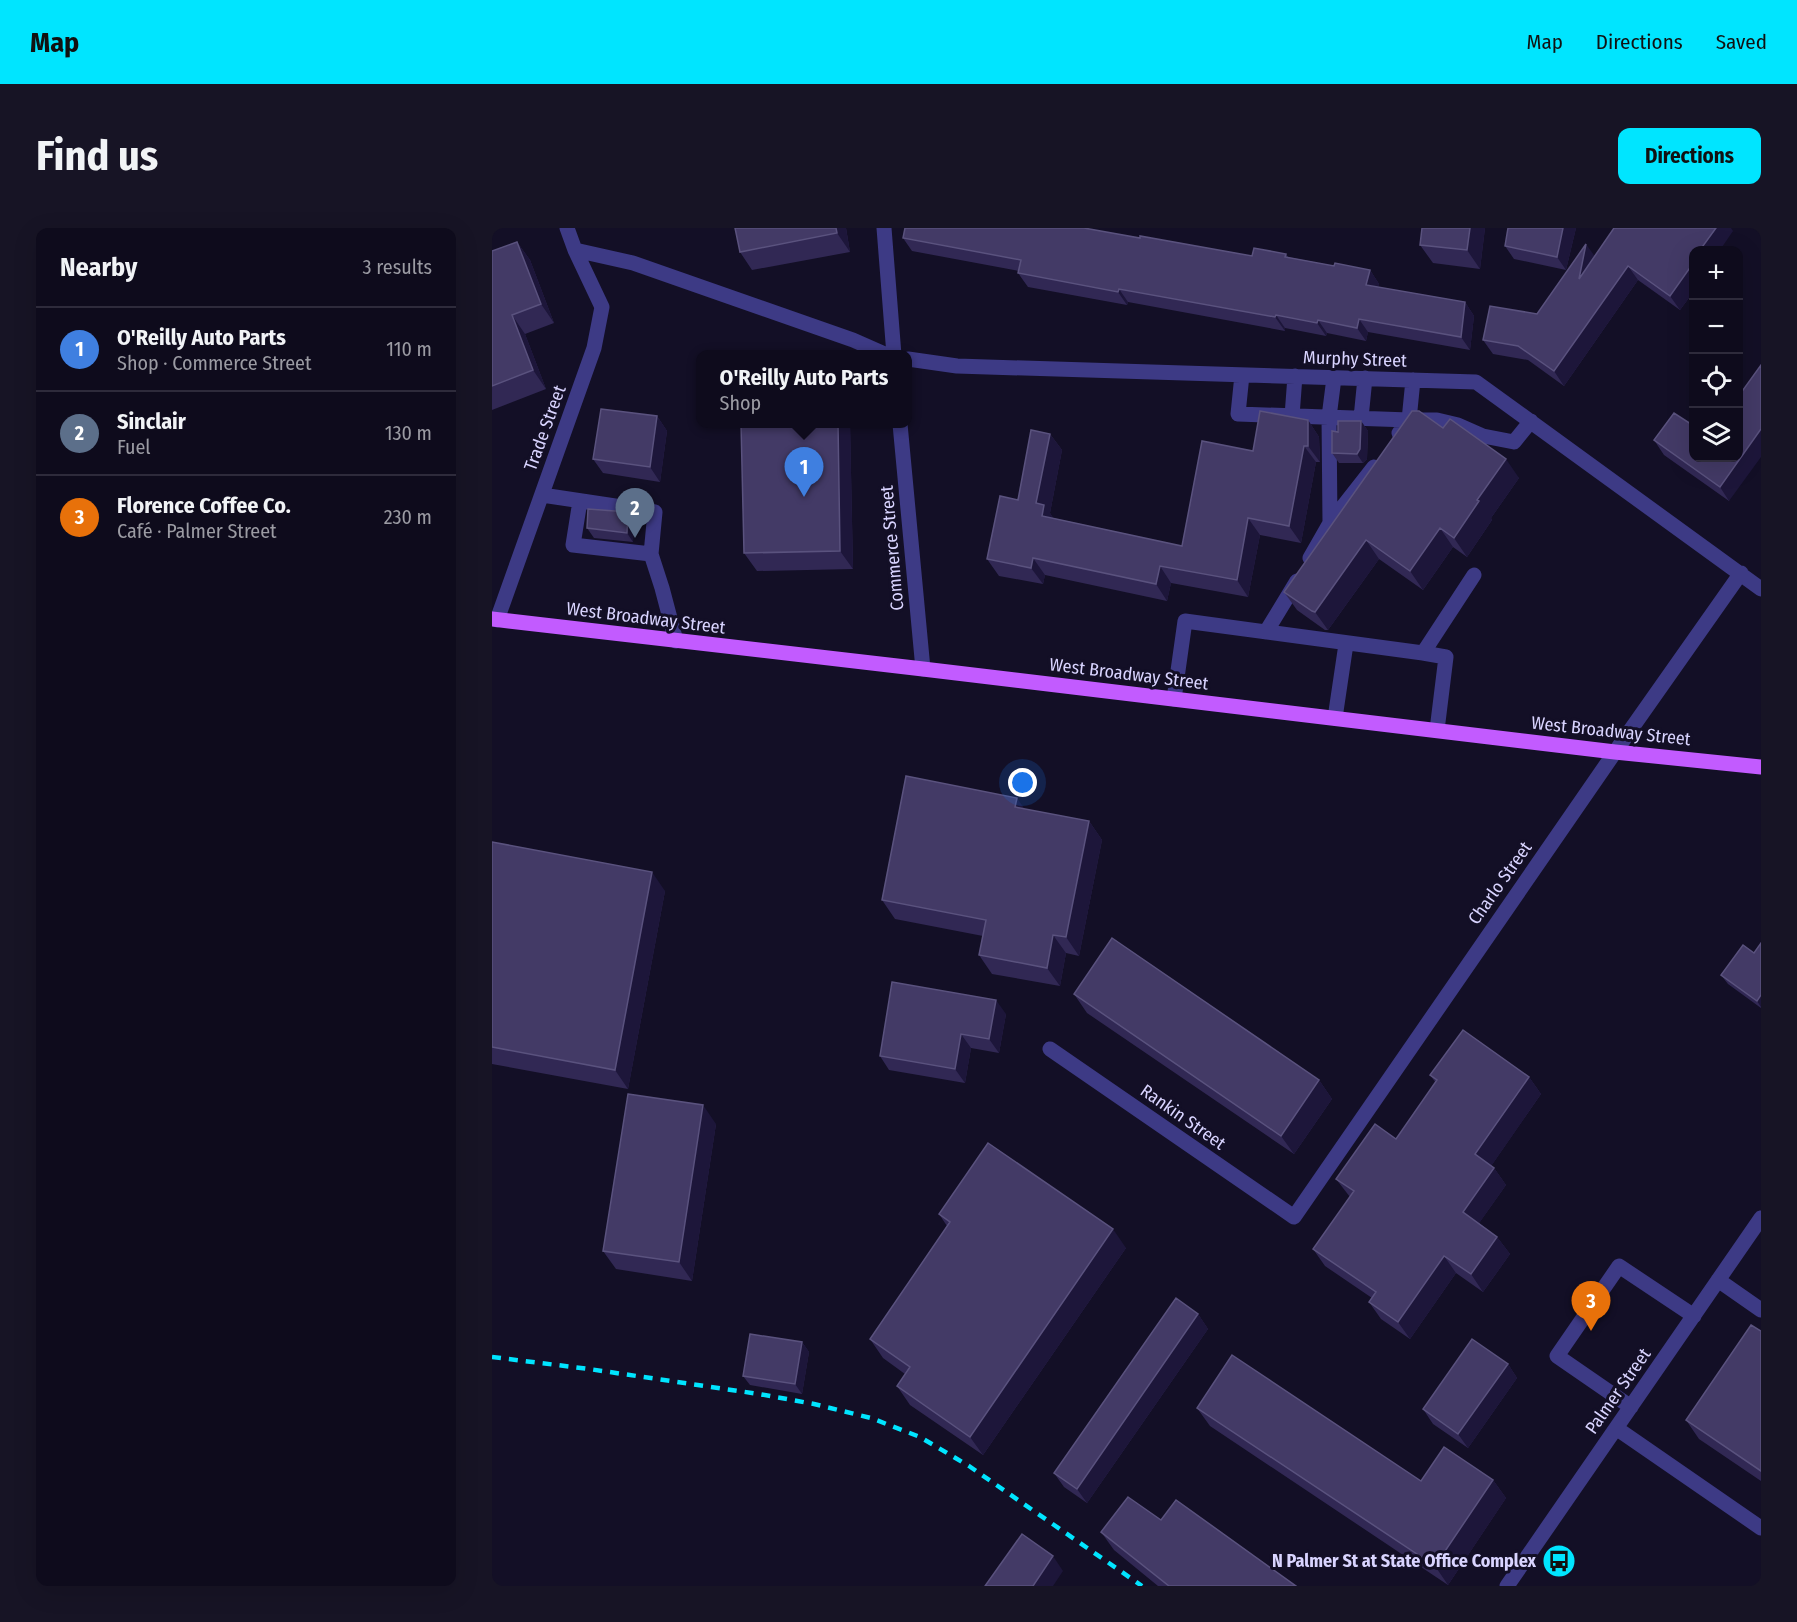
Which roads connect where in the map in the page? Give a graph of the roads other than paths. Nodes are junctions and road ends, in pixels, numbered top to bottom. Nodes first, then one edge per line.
1 (567, 228) edge
2 (884, 228) edge
3 (574, 250) junction
4 (877, 350) edge
5 (894, 350) edge
6 (912, 360) edge
7 (1242, 375) junction
8 (1295, 376) junction
9 (1334, 378) junction
10 (1365, 378) junction
11 (1413, 380) junction
12 (1292, 416) junction
13 (1329, 417) junction
14 (1361, 418) junction
15 (1409, 420) junction
16 (1531, 421) junction
17 (900, 428) edge
18 (542, 495) junction
19 (580, 501) junction
20 (1330, 524) junction
21 (651, 554) junction
22 (1741, 573) junction
23 (1474, 575) dead end
24 (1761, 589) edge
25 (495, 620) edge
26 (1266, 633) junction
27 (676, 641) junction
28 (1346, 644) junction
29 (1424, 653) junction
30 (923, 669) junction
31 (1174, 699) junction
32 (1335, 718) junction
33 (1437, 730) junction
34 (1615, 752) junction
35 (1761, 767) edge
36 (1050, 1049) dead end
37 (1294, 1217) joint
38 (1761, 1218) edge
39 (1718, 1280) junction
40 (1761, 1310) edge
41 (1694, 1316) junction
42 (1631, 1407) junction
43 (1616, 1428) junction
44 (1761, 1528) edge
45 (1507, 1586) edge

1 - 3 street, Trade Street
2 - 5 street
3 - 4 street
3 - 18 street, Trade Street
6 - 7 street, Murphy Street
7 - 8 street, Murphy Street
7 - 12 street
8 - 9 street, Murphy Street
8 - 12 street
9 - 10 street, Murphy Street
9 - 13 street
10 - 11 street, Murphy Street
10 - 14 street
11 - 15 street
11 - 16 street, Murphy Street
12 - 13 street
13 - 14 street
13 - 20 street
14 - 15 street
15 - 16 street
15 - 20 street
16 - 22 street, Murphy Street
17 - 30 street, Commerce Street
18 - 19 street
18 - 25 street, Trade Street
19 - 21 street
19 - 21 street
20 - 26 street
21 - 27 street
22 - 24 street, Murphy Street
22 - 34 street, Charlo Street
23 - 29 street
25 - 27 main road, West Broadway Street
26 - 28 street
26 - 31 street
27 - 30 main road, West Broadway Street
28 - 29 street
28 - 32 street
29 - 33 street
30 - 31 main road, West Broadway Street
31 - 32 main road, West Broadway Street
32 - 33 main road, West Broadway Street
33 - 34 main road, West Broadway Street
34 - 35 main road, West Broadway Street
34 - 37 street, Charlo Street
36 - 37 street, Rankin Street
38 - 39 street, Palmer Street
39 - 40 street
39 - 41 street, Palmer Street
41 - 42 street, Palmer Street
41 - 42 street
42 - 43 street, Palmer Street
43 - 44 street
43 - 45 street, Palmer Street

